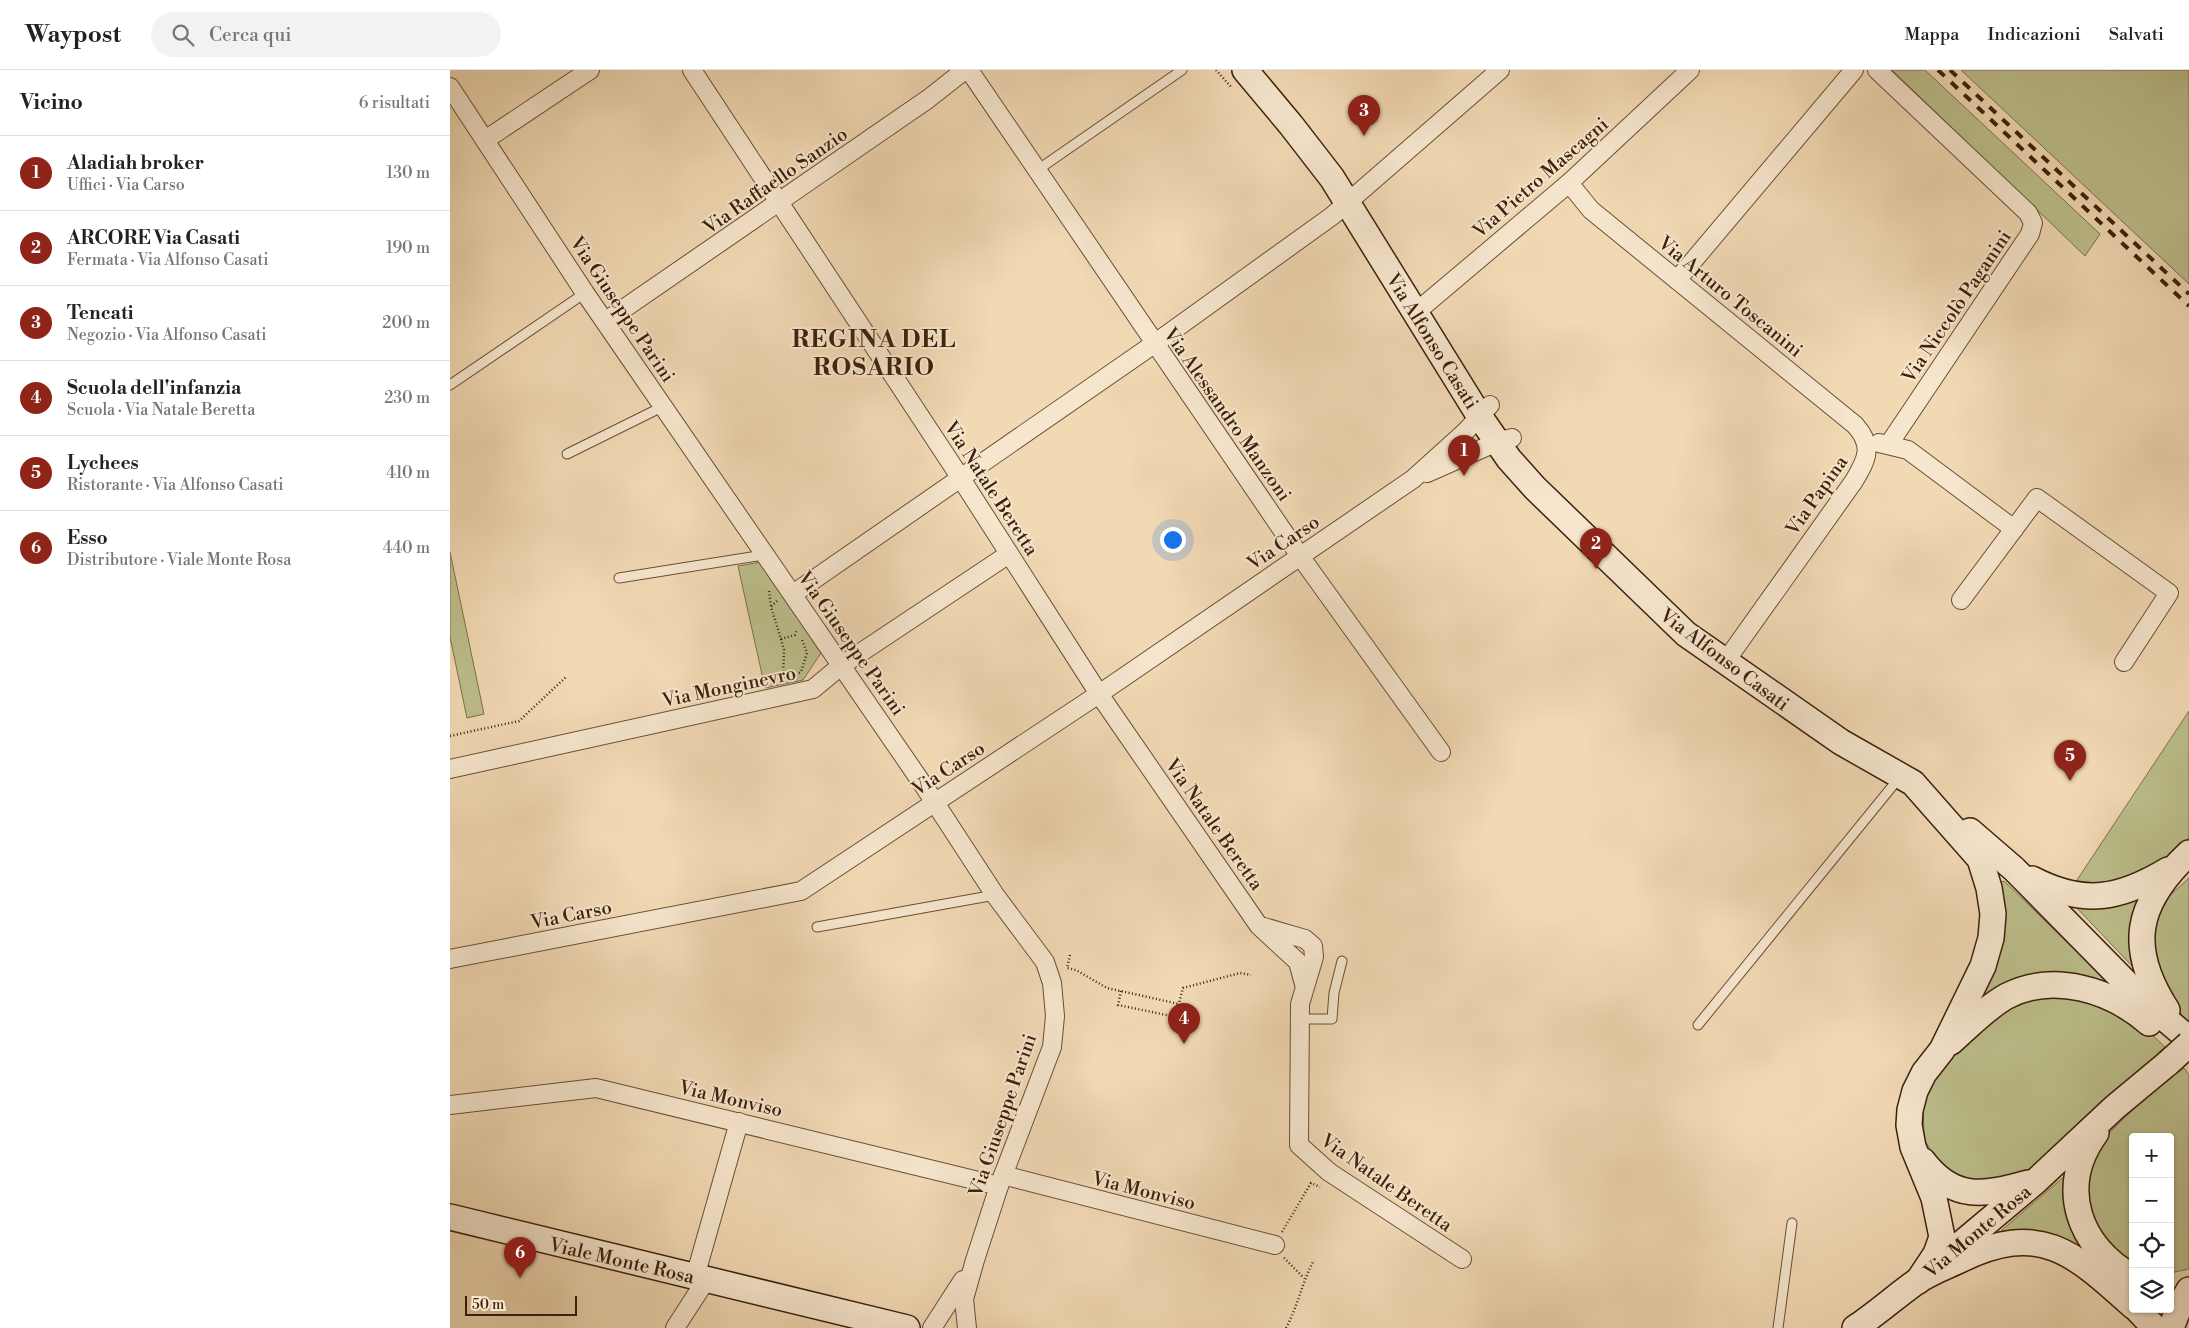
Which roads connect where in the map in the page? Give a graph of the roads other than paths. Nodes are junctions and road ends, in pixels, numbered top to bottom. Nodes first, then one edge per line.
1 (590, 70) edge
2 (692, 70) edge
3 (967, 70) edge
4 (1182, 70) edge
5 (1245, 70) edge
6 (1266, 70) edge
7 (1500, 70) edge
8 (1690, 70) edge
9 (1854, 70) edge
10 (1877, 70) edge
11 (450, 87) edge
12 (485, 140) junction
13 (1036, 171) junction
14 (1568, 182) junction
15 (1353, 198) junction
16 (779, 203) junction
17 (1677, 280) junction
18 (586, 293) junction
19 (1421, 307) junction
20 (606, 321) junction
21 (1154, 344) junction
22 (450, 385) edge
23 (664, 406) junction
24 (1485, 411) junction
25 (1505, 440) junction
26 (1866, 442) junction
27 (1889, 444) junction
28 (567, 454) dead end
29 (960, 477) junction
30 (1412, 479) junction
31 (2014, 529) junction
32 (1009, 554) junction
33 (764, 555) junction
34 (1300, 556) junction
35 (619, 578) dead end
36 (788, 595) junction
37 (1961, 600) dead end
38 (1729, 657) junction
39 (2124, 662) dead end
40 (842, 665) junction
41 (1099, 694) junction
42 (1441, 752) dead end
43 (450, 768) edge
44 (1907, 779) junction
45 (935, 802) junction
46 (2183, 859) edge
47 (2014, 869) junction
48 (995, 895) junction
49 (816, 926) dead end
50 (450, 959) edge
51 (1342, 961) dead end
52 (1300, 1019) junction
53 (1698, 1024) dead end
54 (2183, 1048) edge
55 (1942, 1050) junction
56 (450, 1105) edge
57 (2115, 1107) junction
58 (739, 1122) junction
59 (1913, 1147) junction
60 (1001, 1180) junction
61 (2036, 1181) junction
62 (450, 1217) edge
63 (1792, 1223) dead end
64 (1276, 1245) road end
65 (1462, 1259) dead end
66 (975, 1260) junction
67 (2129, 1275) edge
68 (701, 1278) junction
69 (2189, 1280) edge
70 (1918, 1281) junction
71 (2174, 1282) edge
72 (2189, 1290) edge
73 (2129, 1302) edge
74 (2140, 1313) edge
75 (676, 1328) edge
76 (907, 1328) edge
77 (932, 1328) edge
78 (967, 1328) edge
79 (1778, 1328) edge
80 (1855, 1328) edge
81 (2155, 1328) edge
82 (2171, 1328) edge

1 - 12 street
2 - 16 street, Via Natale Beretta
3 - 13 street, Via Alessandro Manzoni
3 - 16 street, Via Raffaello Sanzio
4 - 13 lane
5 - 15 main road, Via Alfonso Casati
6 - 15 main road, Via Alfonso Casati
7 - 15 street
8 - 14 street, Via Pietro Mascagni
9 - 17 street
10 - 27 street, Via Niccolò Paganini
11 - 12 street, Via Giuseppe Parini
12 - 18 street, Via Giuseppe Parini
13 - 21 street, Via Alessandro Manzoni
14 - 17 street, Via Arturo Toscanini
14 - 19 street, Via Pietro Mascagni
15 - 19 main road, Via Alfonso Casati
15 - 21 street
16 - 20 street, Via Raffaello Sanzio
16 - 29 street, Via Natale Beretta
17 - 26 street, Via Arturo Toscanini
18 - 20 street, Via Giuseppe Parini
18 - 22 lane
19 - 24 main road, Via Alfonso Casati
20 - 23 street, Via Giuseppe Parini
21 - 29 street
21 - 34 street, Via Alessandro Manzoni
23 - 28 lane
23 - 33 street, Via Giuseppe Parini
24 - 25 main road, Via Alfonso Casati
24 - 30 street, Via Carso
25 - 30 street, Via Carso
25 - 38 main road, Via Alfonso Casati
26 - 27 street, Via Papina
26 - 38 street, Via Papina
27 - 31 street, Via Papina
29 - 32 street, Via Natale Beretta
29 - 36 street
30 - 34 street, Via Carso
31 - 37 street
31 - 39 street
32 - 40 street, Via Monginevro
32 - 41 street, Via Natale Beretta
33 - 35 lane
33 - 36 street, Via Giuseppe Parini
34 - 41 street, Via Carso
34 - 42 street, Via Alessandro Manzoni
36 - 40 street, Via Giuseppe Parini
38 - 44 main road, Via Alfonso Casati
40 - 43 street, Via Monginevro
40 - 45 street, Via Giuseppe Parini
41 - 45 street, Via Carso
41 - 52 street, Via Natale Beretta
44 - 47 main road, Via Alfonso Casati
44 - 53 lane
44 - 55 main road
45 - 48 street, Via Giuseppe Parini
45 - 50 street, Via Carso
46 - 47 main road
46 - 54 main road
47 - 54 main road, Via Alfonso Casati
48 - 49 lane
48 - 60 street, Via Giuseppe Parini
51 - 52 lane
52 - 65 street, Via Natale Beretta
54 - 55 main road
54 - 57 main road
55 - 59 main road
56 - 58 street, Via Monviso
57 - 61 main road, Via Monte Rosa
57 - 67 main road
58 - 60 street, Via Monviso
58 - 68 street
59 - 61 main road
59 - 70 main road
60 - 64 street, Via Monviso
60 - 66 street, Via Giuseppe Parini
61 - 70 main road, Via Monte Rosa
62 - 68 main road, Viale Monte Rosa
63 - 79 lane
66 - 77 street, Via Giuseppe Parini
66 - 78 street, Via Giuseppe Parini
68 - 75 street, Viale Monte Rosa
68 - 76 main road, Viale Monte Rosa
69 - 71 main road
70 - 73 main road
70 - 80 main road
72 - 82 main road
74 - 81 main road

